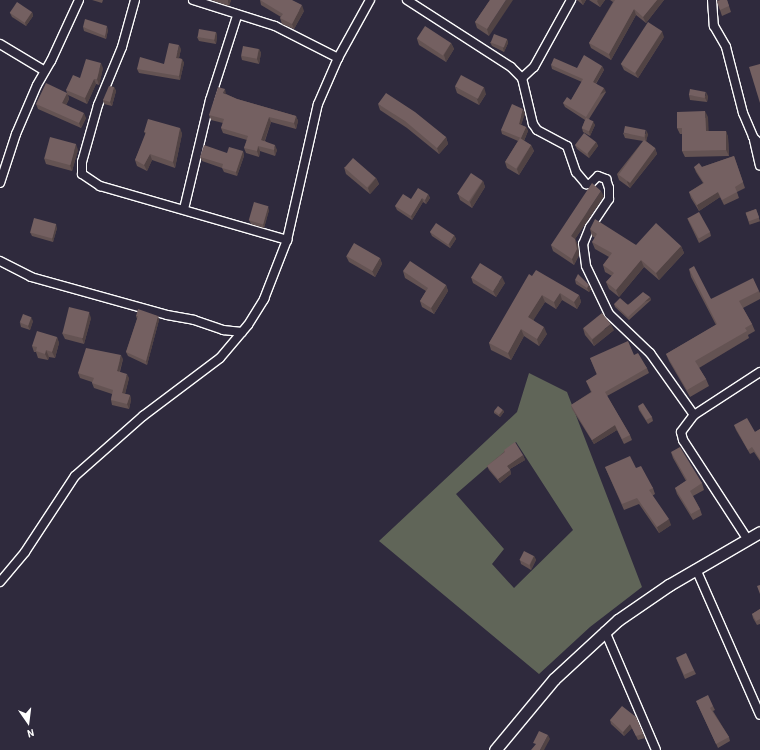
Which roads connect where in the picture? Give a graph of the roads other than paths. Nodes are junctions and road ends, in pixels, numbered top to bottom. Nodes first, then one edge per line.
1 (79, 0) edge
2 (135, 0) edge
3 (193, 0) edge
4 (370, 0) edge
5 (407, 0) edge
6 (570, 0) edge
7 (712, 0) edge
8 (237, 16) junction
9 (0, 44) edge
10 (338, 58) junction
11 (46, 71) junction
12 (522, 78) junction
13 (757, 142) edge
14 (760, 165) edge
15 (0, 183) edge
16 (184, 209) junction
17 (287, 240) junction
18 (0, 261) edge
19 (242, 332) junction
20 (760, 372) edge
21 (694, 415) junction
22 (760, 532) edge
23 (748, 540) junction
24 (696, 569) junction
25 (0, 582) edge
26 (605, 631) junction
27 (760, 715) edge
28 (495, 750) edge
29 (656, 750) edge

1 - 11 street
2 - 16 street
3 - 8 street
4 - 10 street
5 - 12 street
6 - 12 street
7 - 13 street
8 - 10 street
8 - 16 street
9 - 11 street
10 - 17 street
11 - 15 street
12 - 21 street
13 - 14 street
16 - 17 street
17 - 19 street
18 - 19 street
19 - 25 street
20 - 21 street
21 - 23 street
22 - 23 main road
23 - 24 main road
24 - 26 main road
24 - 27 street
26 - 28 main road
26 - 29 street

